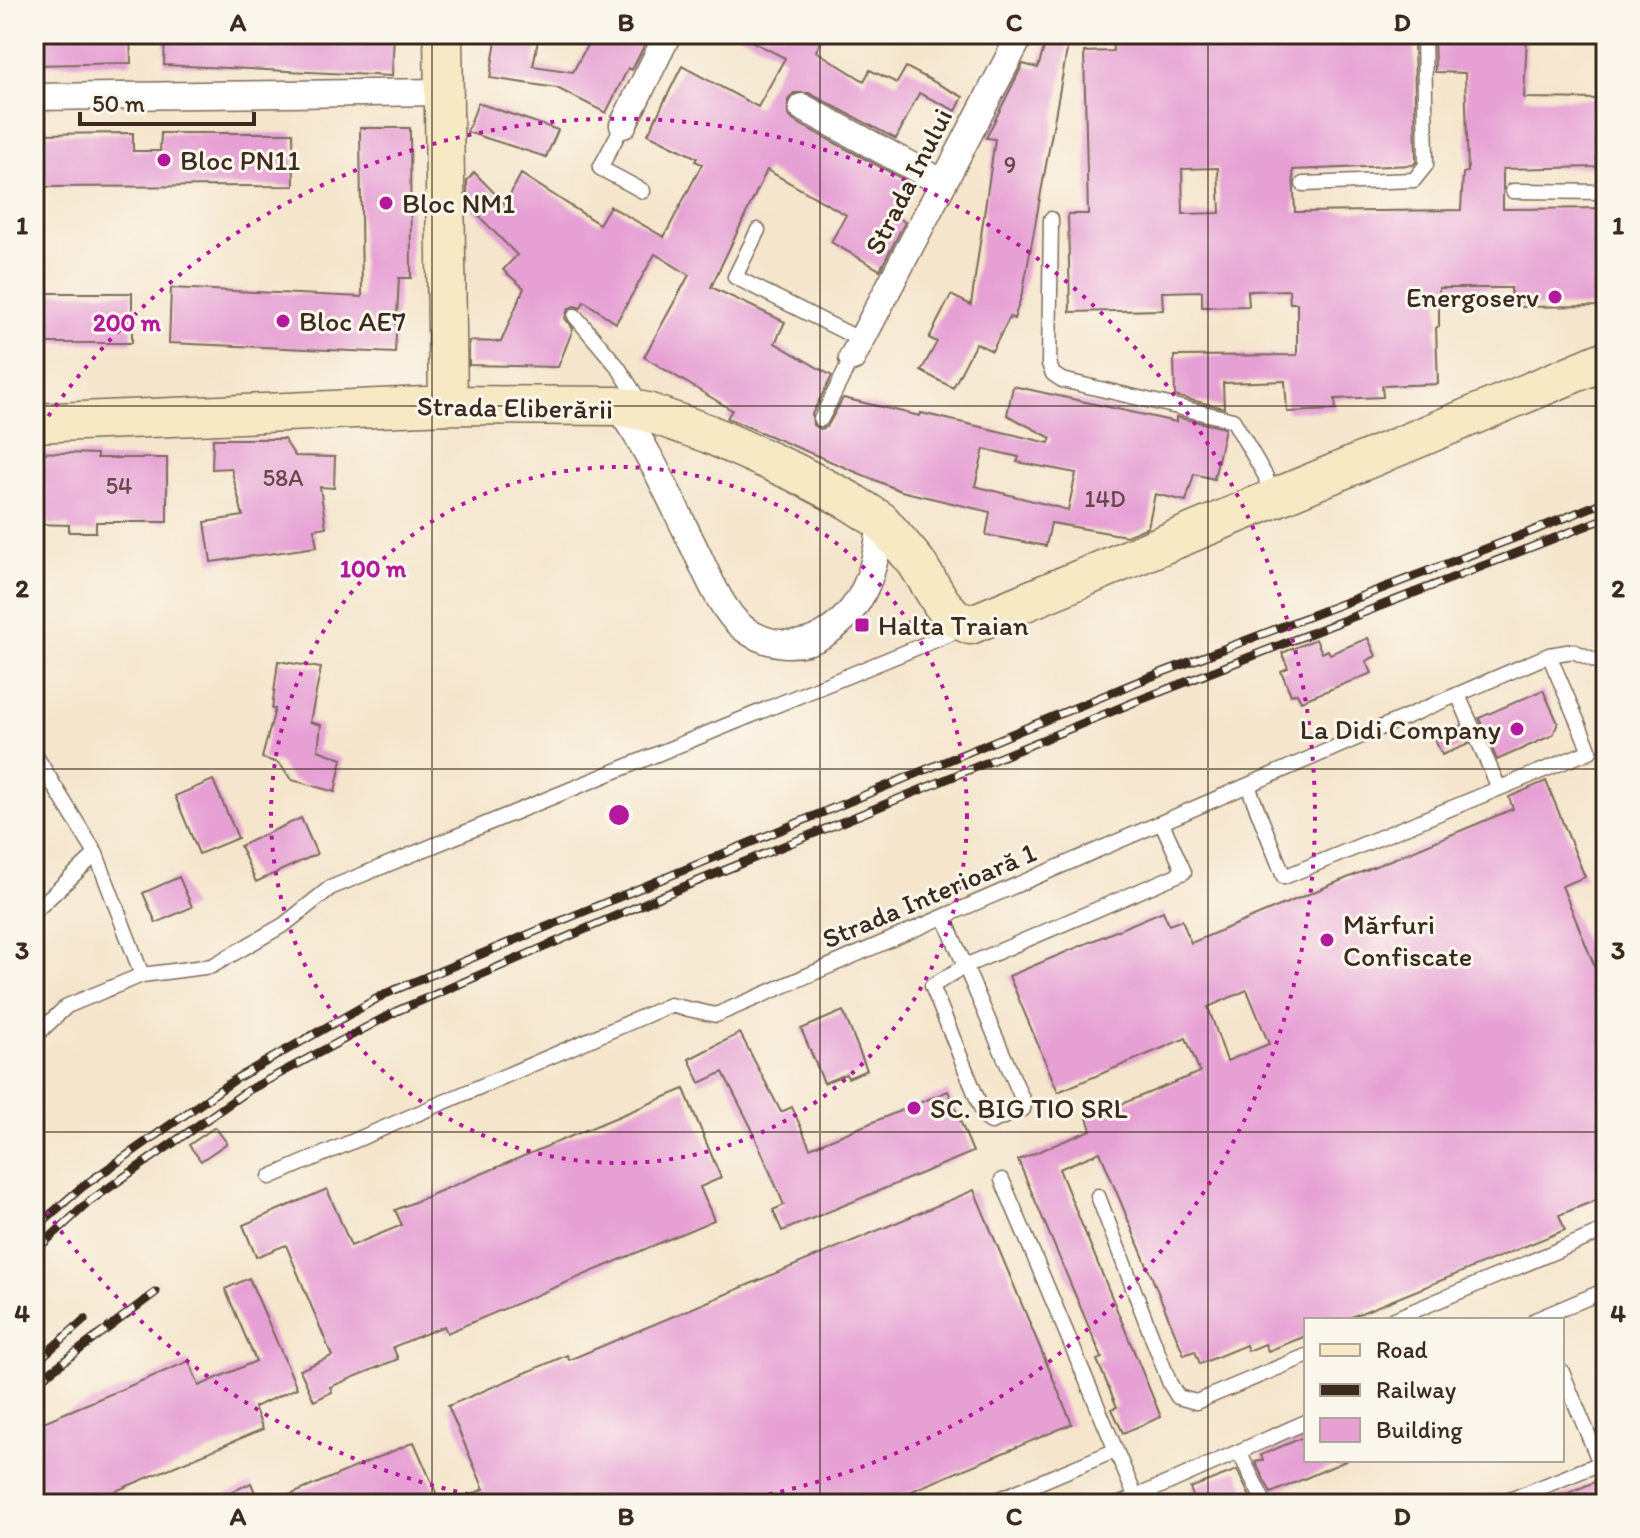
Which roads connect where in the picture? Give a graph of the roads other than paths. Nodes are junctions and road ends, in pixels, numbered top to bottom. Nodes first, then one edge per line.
1 (443, 34) edge
2 (668, 34) edge
3 (1021, 34) edge
4 (1424, 34) edge
5 (444, 92) junction
6 (34, 97) edge
7 (802, 107) dead end
8 (623, 125) joint
9 (943, 183) junction
10 (1303, 184) dead end
11 (643, 191) dead end
12 (1513, 191) dead end
13 (1606, 192) edge
14 (1051, 219) dead end
15 (758, 230) dead end
16 (575, 316) dead end
17 (857, 349) junction
18 (1606, 360) edge
19 (448, 405) junction
20 (632, 409) junction
21 (821, 419) dead end
22 (34, 423) edge
23 (1269, 501) junction
24 (881, 521) junction
25 (970, 625) junction
26 (1549, 655) junction
27 (1606, 665) edge
28 (1458, 695) junction
29 (34, 753) edge
30 (1248, 786) junction
31 (1499, 788) junction
32 (1162, 823) junction
33 (96, 854) junction
34 (34, 912) edge
35 (944, 917) junction
36 (965, 966) junction
37 (142, 975) junction
38 (34, 1037) edge
39 (270, 1177) dead end
40 (1002, 1180) dead end
41 (1098, 1196) dead end
42 (1606, 1230) edge
43 (1606, 1290) edge
44 (1397, 1318) edge
45 (1540, 1318) edge
46 (1304, 1357) edge
47 (1564, 1376) edge
48 (1304, 1423) edge
49 (1114, 1451) junction
50 (1239, 1452) junction
51 (1603, 1462) edge
52 (1136, 1498) junction
53 (988, 1504) edge
54 (1120, 1504) edge
55 (1265, 1504) edge
56 (1500, 1504) edge

1 - 5 street
2 - 8 street
3 - 9 street, Strada Inului
4 - 10 lane
5 - 6 street
5 - 19 street
7 - 9 street
8 - 11 lane
9 - 17 street, Strada Inului
12 - 13 lane
14 - 23 lane
15 - 17 lane
16 - 20 lane
17 - 21 lane
18 - 23 street
19 - 20 street, Strada Eliberării
19 - 22 street, Strada Eliberării
20 - 24 street, Strada Eliberării
20 - 24 street
23 - 25 street
24 - 25 street, Strada Eliberării
25 - 37 lane
26 - 27 lane, Strada Interioară 1
26 - 28 lane, Strada Interioară 1
26 - 31 lane
28 - 30 lane, Strada Interioară 1
28 - 31 lane
29 - 33 lane
30 - 31 lane
30 - 32 lane, Strada Interioară 1
32 - 35 lane, Strada Interioară 1
32 - 36 lane
33 - 34 lane
33 - 37 lane
35 - 36 lane
35 - 39 lane, Strada Interioară 1
36 - 36 lane
37 - 38 lane
40 - 49 lane
41 - 46 lane
42 - 44 lane
43 - 45 lane
47 - 51 lane
48 - 50 lane
49 - 52 lane
49 - 53 lane
50 - 52 lane
50 - 55 lane
51 - 56 lane
52 - 54 lane

